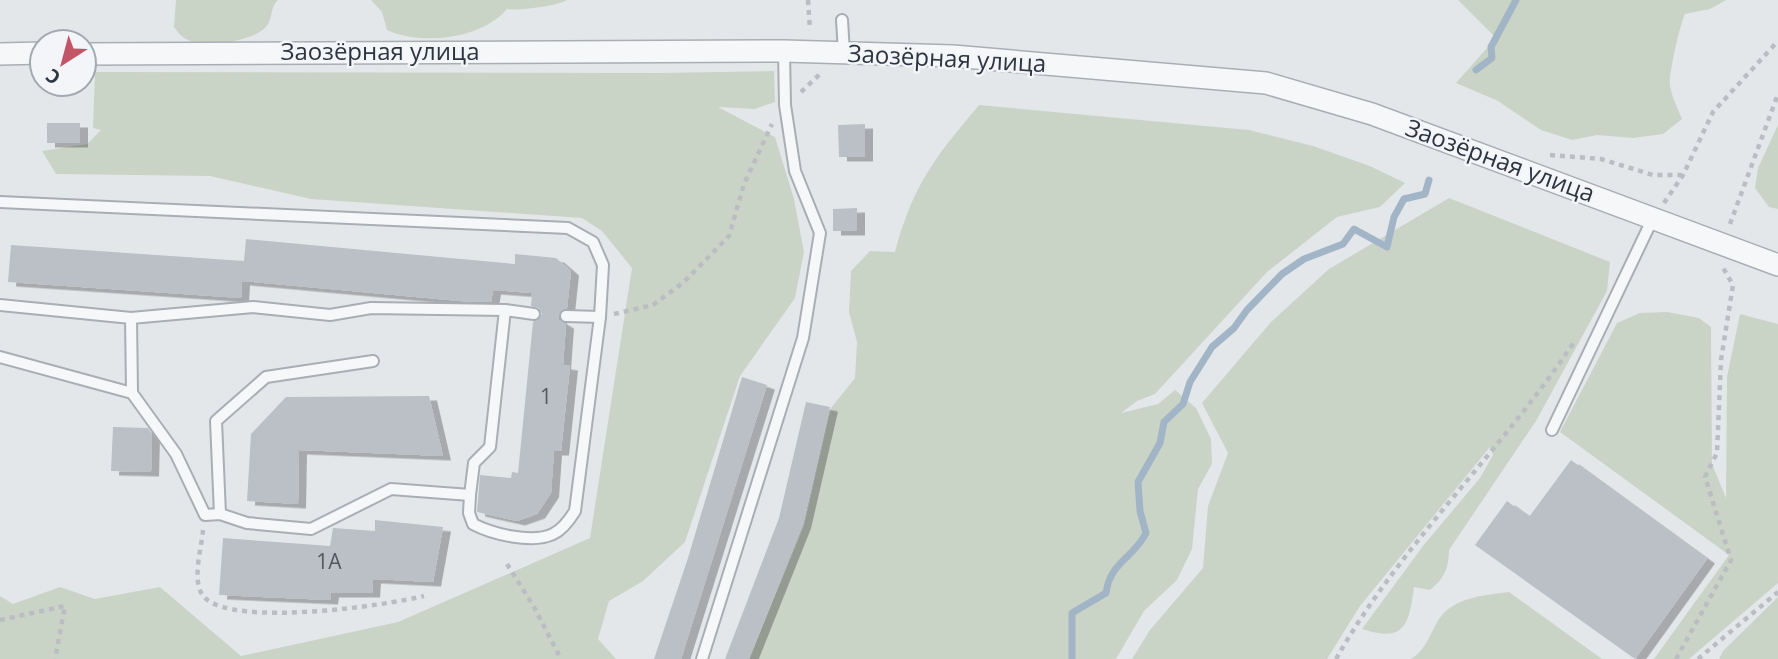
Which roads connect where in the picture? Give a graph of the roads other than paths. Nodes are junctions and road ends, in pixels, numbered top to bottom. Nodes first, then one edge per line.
1 (842, 20) dead end
2 (784, 51) junction
3 (844, 53) junction
4 (0, 54) edge
5 (28, 54) edge
6 (98, 54) edge
7 (0, 202) edge
8 (1653, 218) junction
9 (1778, 265) edge
10 (0, 305) edge
11 (505, 310) junction
12 (534, 314) dead end
13 (566, 316) dead end
14 (600, 317) junction
15 (131, 318) junction
16 (0, 357) edge
17 (373, 361) dead end
18 (132, 393) junction
19 (1552, 430) dead end
20 (470, 495) junction
21 (220, 514) junction
22 (702, 659) edge

1 - 3 lane
2 - 3 street, Заозёрная улица
2 - 6 street, Заозёрная улица
2 - 22 lane
3 - 8 street, Заозёрная улица
4 - 5 street
7 - 14 lane
8 - 9 street, Заозёрная улица
8 - 19 lane
10 - 15 lane
11 - 12 lane
11 - 15 lane
11 - 20 lane
13 - 14 lane
14 - 20 lane
15 - 18 lane
16 - 18 lane
17 - 21 lane
18 - 21 lane
20 - 21 lane

